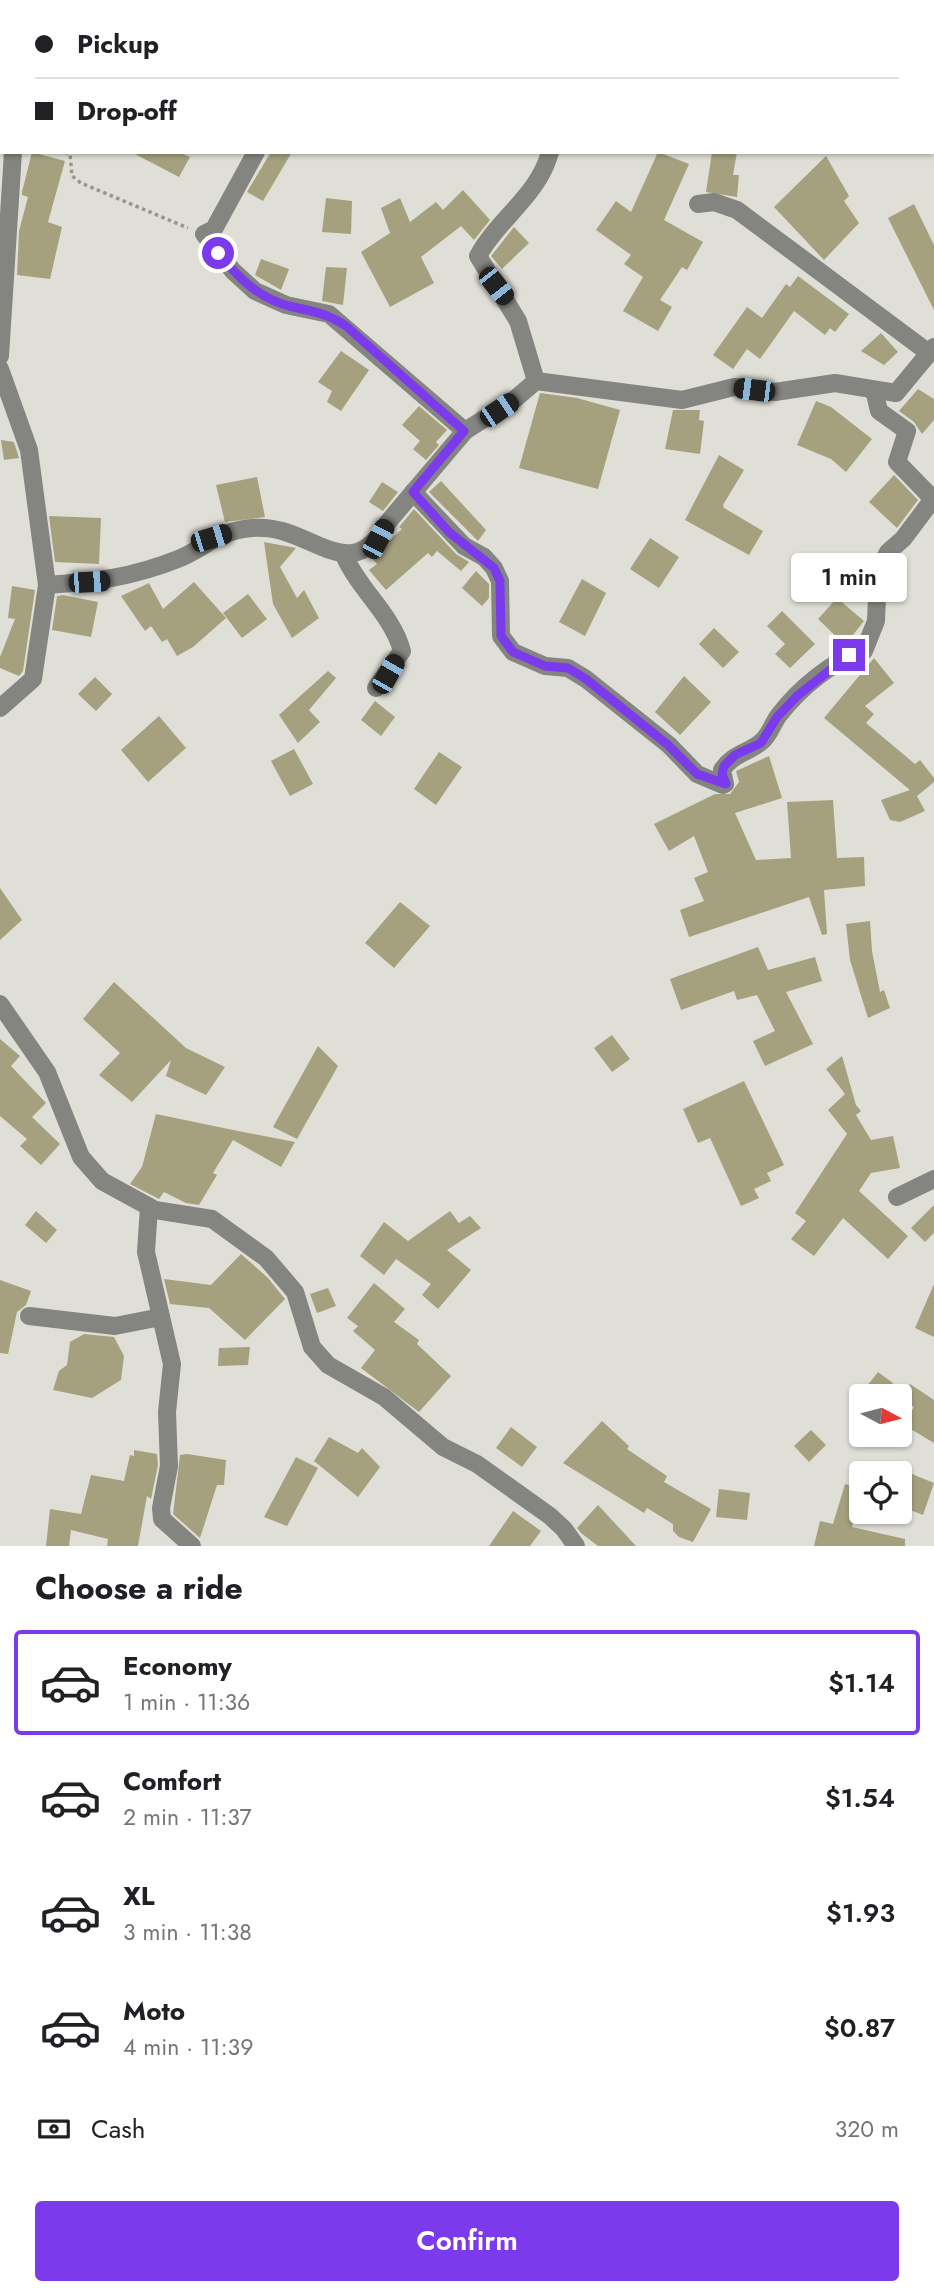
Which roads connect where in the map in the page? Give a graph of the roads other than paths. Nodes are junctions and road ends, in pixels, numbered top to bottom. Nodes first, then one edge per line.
1 (13, 154) edge
2 (255, 154) edge
3 (549, 154) edge
4 (698, 204) dead end
5 (932, 350) edge
6 (0, 356) edge
7 (0, 369) edge
8 (536, 382) junction
9 (874, 390) junction
10 (464, 431) junction
11 (413, 492) junction
12 (934, 500) edge
13 (344, 555) junction
14 (47, 585) junction
15 (376, 688) dead end
16 (0, 708) edge
17 (0, 1004) edge
18 (934, 1179) edge
19 (897, 1197) dead end
20 (149, 1207) junction
21 (29, 1316) dead end
22 (161, 1317) junction
23 (192, 1546) edge
24 (576, 1546) edge

1 - 6 street
2 - 10 street
3 - 8 street
4 - 5 street
5 - 9 street
7 - 14 street
8 - 9 street
8 - 10 street
9 - 12 street
10 - 11 street
11 - 12 street
11 - 13 street
13 - 14 street
13 - 15 street
14 - 16 street
17 - 20 street
18 - 19 street
20 - 22 street
20 - 24 street
21 - 22 street
22 - 23 street

